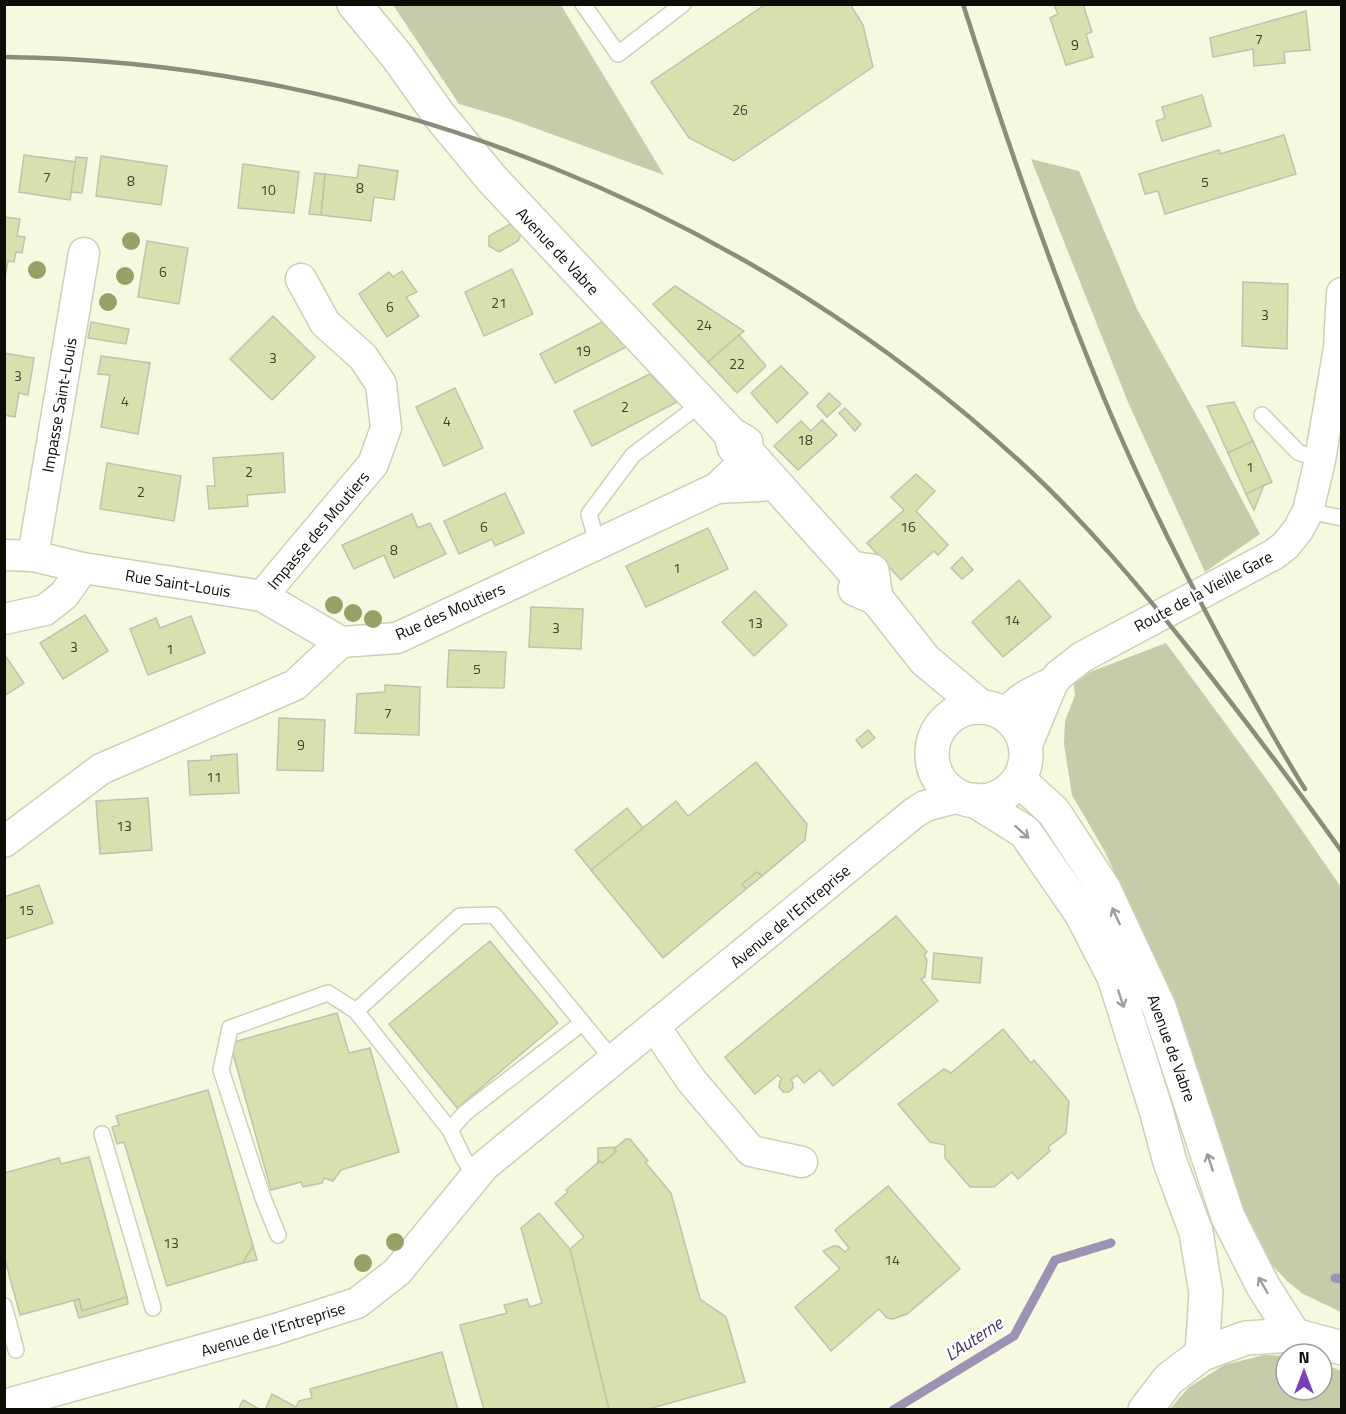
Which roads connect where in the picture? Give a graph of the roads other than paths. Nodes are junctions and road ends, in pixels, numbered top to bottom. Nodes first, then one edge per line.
1 (354, 4) edge
2 (370, 4) edge
3 (583, 4) edge
4 (683, 4) edge
5 (397, 56) junction
6 (84, 254) dead end
7 (301, 279) dead end
8 (1341, 293) edge
9 (1340, 348) edge
10 (702, 403) junction
11 (1262, 415) dead end
12 (742, 447) junction
13 (1320, 460) junction
14 (777, 485) junction
15 (717, 488) junction
16 (1308, 511) junction
17 (1341, 518) edge
18 (597, 543) junction
19 (19, 555) edge
20 (83, 568) junction
21 (262, 596) junction
22 (4, 619) edge
23 (341, 642) junction
24 (925, 660) junction
25 (1053, 682) junction
26 (993, 711) junction
27 (941, 726) junction
28 (1026, 747) junction
29 (1018, 780) junction
30 (949, 795) junction
31 (4, 842) edge
32 (357, 1011) junction
33 (582, 1023) junction
34 (655, 1027) junction
35 (614, 1061) junction
36 (450, 1130) junction
37 (102, 1134) dead end
38 (802, 1162) dead end
39 (475, 1177) junction
40 (278, 1235) dead end
41 (4, 1306) edge
42 (153, 1308) dead end
43 (1294, 1335) junction
44 (1341, 1348) edge
45 (16, 1350) dead end
46 (1202, 1354) junction
47 (4, 1405) edge
48 (1145, 1410) edge

1 - 5 main road, Avenue de Vabre
2 - 5 main road, Avenue de Vabre
3 - 4 lane
5 - 10 main road, Avenue de Vabre
6 - 19 street, Impasse Saint-Louis
7 - 21 street, Impasse des Moutiers
8 - 9 street, Route de la Vieille Gare
9 - 13 street, Route de la Vieille Gare
10 - 12 main road, Avenue de Vabre
10 - 18 lane
11 - 13 lane
12 - 14 main road, Avenue de Vabre
12 - 15 street, Rue des Moutiers
13 - 16 street, Route de la Vieille Gare
14 - 15 street, Rue des Moutiers
14 - 24 main road, Avenue de Vabre
15 - 18 street, Rue des Moutiers
16 - 17 lane
16 - 25 street, Route de la Vieille Gare
18 - 23 street, Rue des Moutiers
19 - 20 street, Rue Saint-Louis
20 - 21 street, Rue Saint-Louis
20 - 22 street
21 - 23 street, Rue Saint-Louis
23 - 31 street
24 - 26 main road, Avenue de Vabre
24 - 27 main road, Avenue de Vabre
25 - 26 street, Route de la Vieille Gare
25 - 28 street, Route de la Vieille Gare
26 - 27 main road
26 - 28 main road
27 - 30 main road
28 - 29 main road
29 - 30 main road
43 -> 29 main road, Avenue de Vabre
30 - 34 street, Avenue de l'Entreprise
30 -> 46 main road, Avenue de Vabre
32 - 33 lane
32 - 36 lane
32 - 40 lane
33 - 35 lane
33 - 36 lane
34 - 35 street, Avenue de l'Entreprise
34 - 38 street
35 - 39 street, Avenue de l'Entreprise
36 - 39 lane
37 - 42 lane
39 - 47 street, Avenue de l'Entreprise
41 - 45 lane
43 - 44 main road
43 - 46 main road
46 - 48 main road

